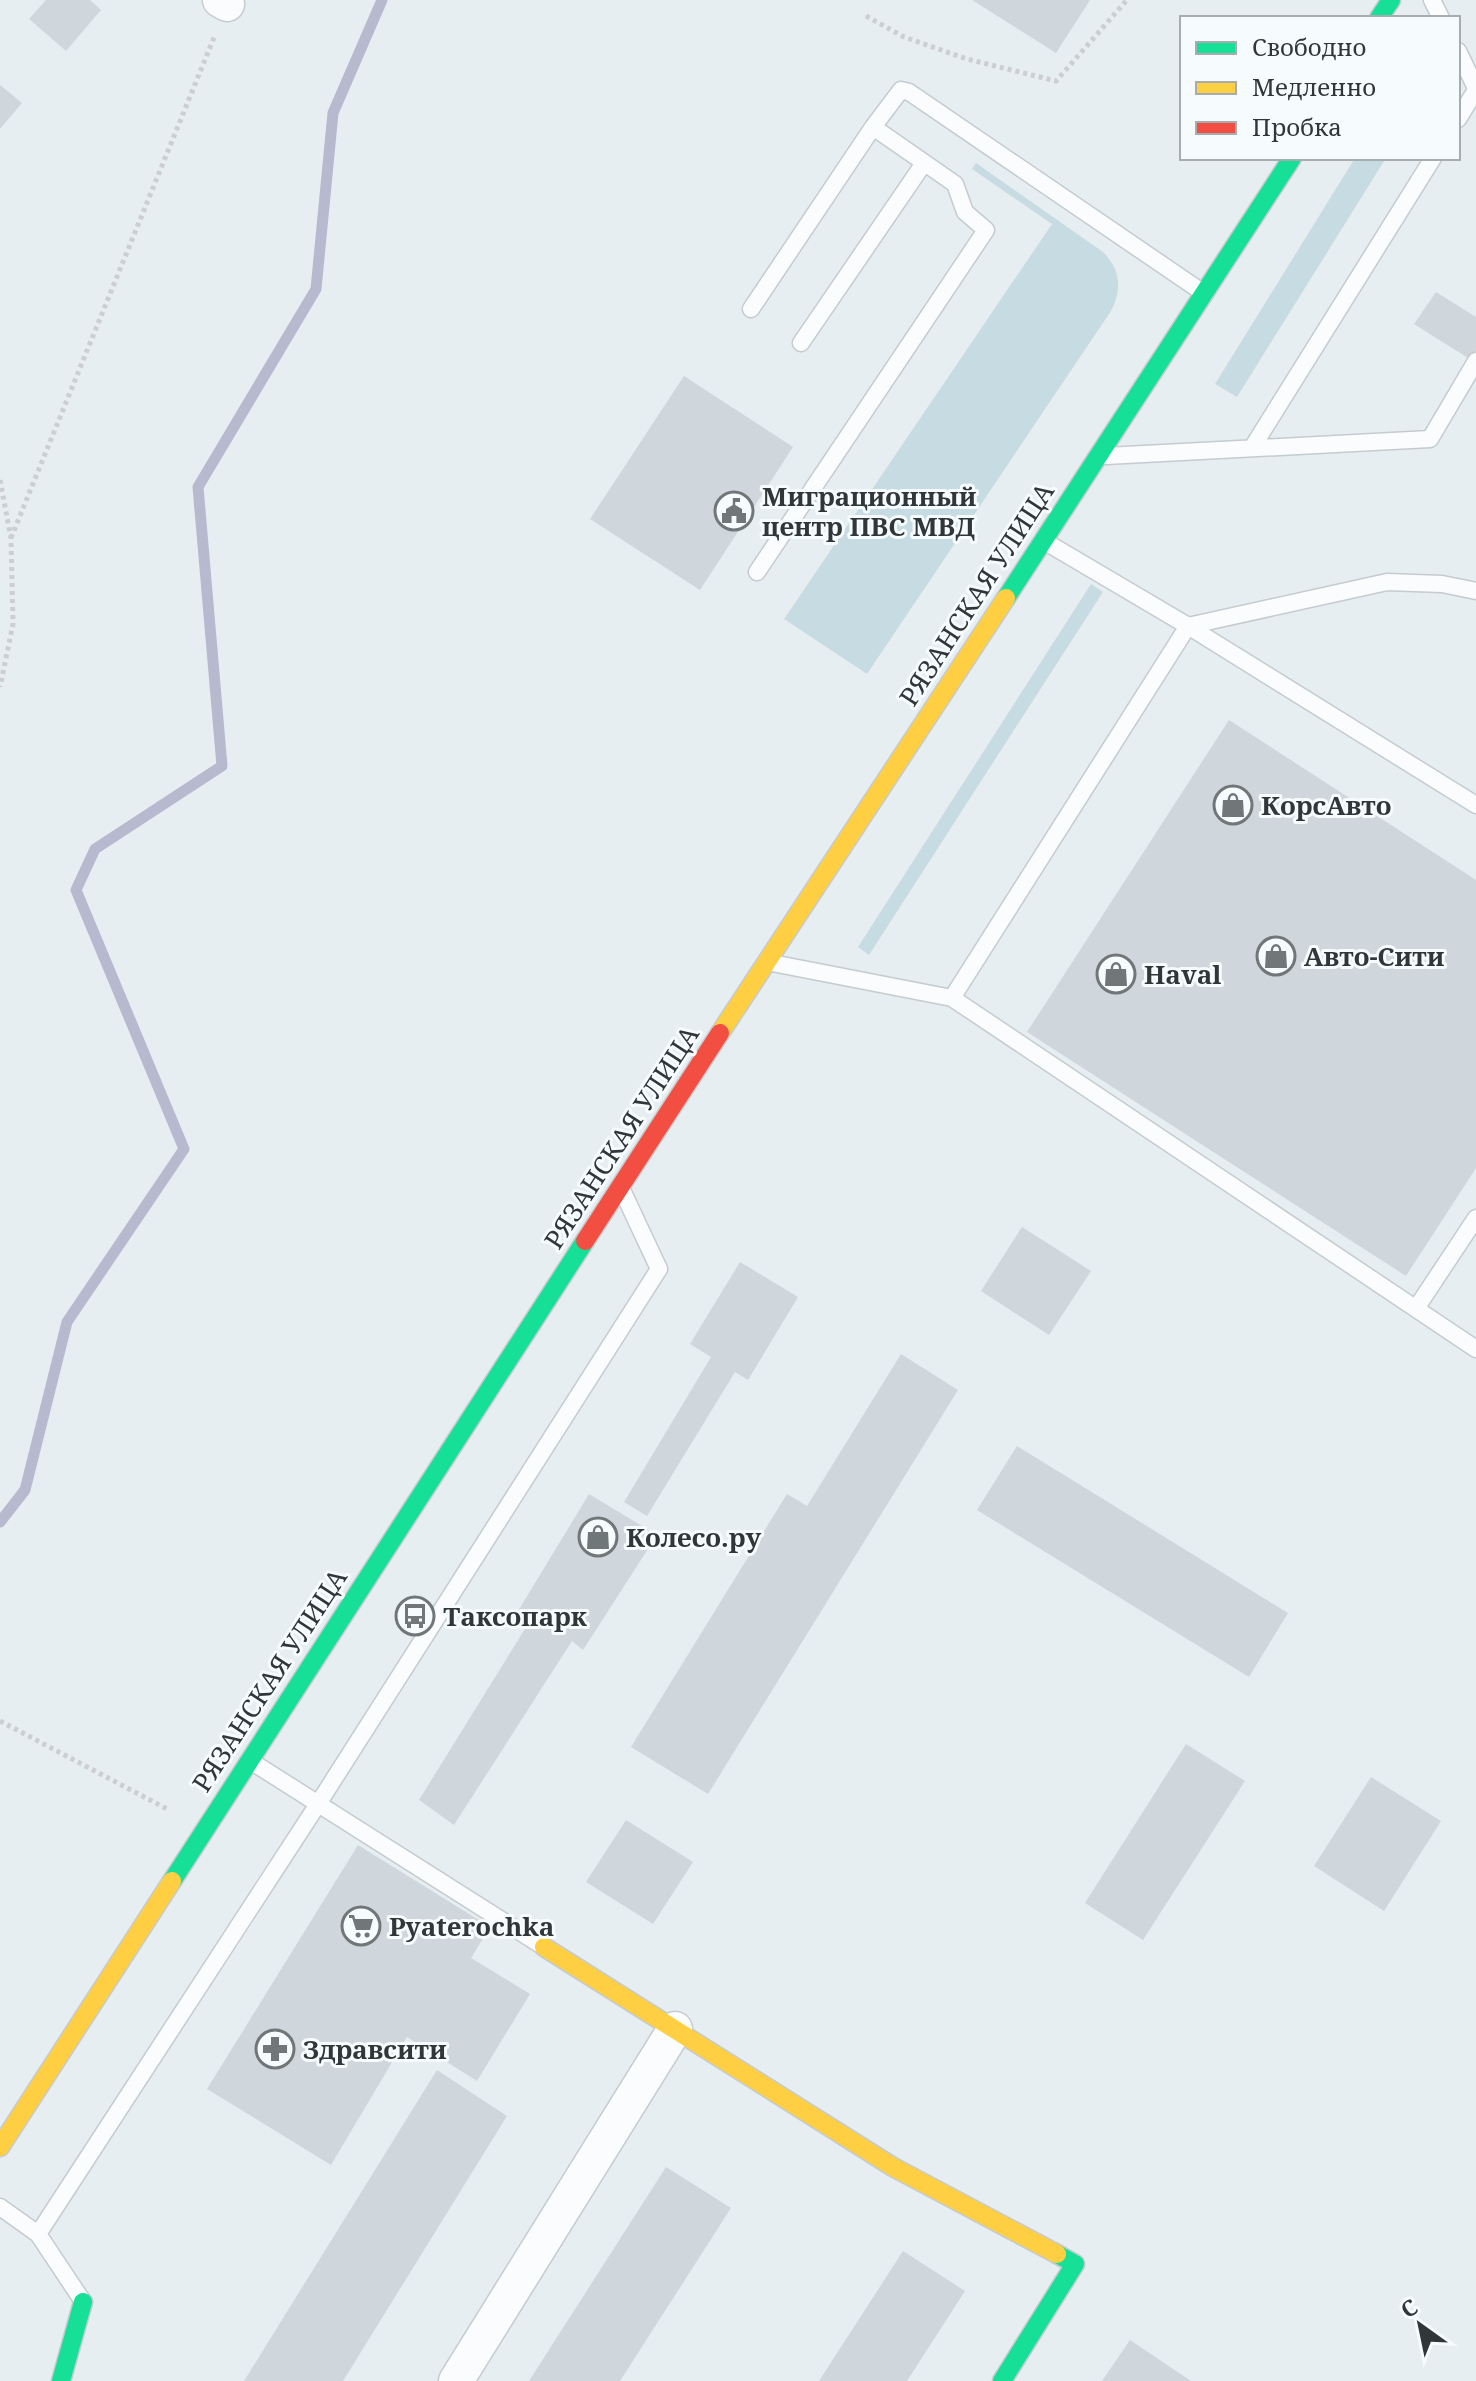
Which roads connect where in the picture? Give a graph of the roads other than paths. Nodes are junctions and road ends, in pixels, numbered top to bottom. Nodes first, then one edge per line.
1 (1460, 55) edge
2 (1476, 89) edge
3 (1460, 116) edge
4 (873, 127) junction
5 (1291, 160) edge
6 (1432, 160) edge
7 (924, 163) junction
8 (1205, 294) junction
9 (751, 309) dead end
10 (801, 343) dead end
11 (1476, 361) edge
12 (1252, 448) junction
13 (1096, 457) junction
14 (1044, 540) junction
15 (757, 572) dead end
16 (1476, 591) edge
17 (1188, 626) junction
18 (1476, 805) edge
19 (766, 962) junction
20 (952, 998) junction
21 (620, 1186) junction
22 (1476, 1218) edge
23 (1417, 1307) junction
24 (1476, 1349) edge
25 (248, 1760) junction
26 (318, 1804) junction
27 (544, 1947) joint
28 (675, 2029) junction
29 (0, 2147) edge
30 (0, 2207) edge
31 (38, 2234) junction
32 (83, 2302) joint
33 (61, 2381) edge
34 (456, 2381) edge
35 (1002, 2381) edge

1 - 2 lane
2 - 3 lane
4 - 7 lane
4 - 8 lane
4 - 9 lane
5 - 8 main road, РЯЗАНСКАЯ УЛИЦА
6 - 12 lane
7 - 10 lane
7 - 15 lane
8 - 13 main road, РЯЗАНСКАЯ УЛИЦА
11 - 12 lane
12 - 13 lane
13 - 14 main road, РЯЗАНСКАЯ УЛИЦА
14 - 17 lane
14 - 19 main road, РЯЗАНСКАЯ УЛИЦА
16 - 17 lane
17 - 18 lane
17 - 20 lane
19 - 20 lane
19 - 21 main road, РЯЗАНСКАЯ УЛИЦА
20 - 23 lane
21 - 25 main road, РЯЗАНСКАЯ УЛИЦА
21 - 26 lane
22 - 23 lane
23 - 24 lane
25 - 26 lane
25 - 29 main road, РЯЗАНСКАЯ УЛИЦА
26 - 27 lane
26 - 31 lane
27 - 28 main road
28 - 34 street
28 - 35 main road
30 - 31 lane
31 - 32 lane
32 - 33 main road

